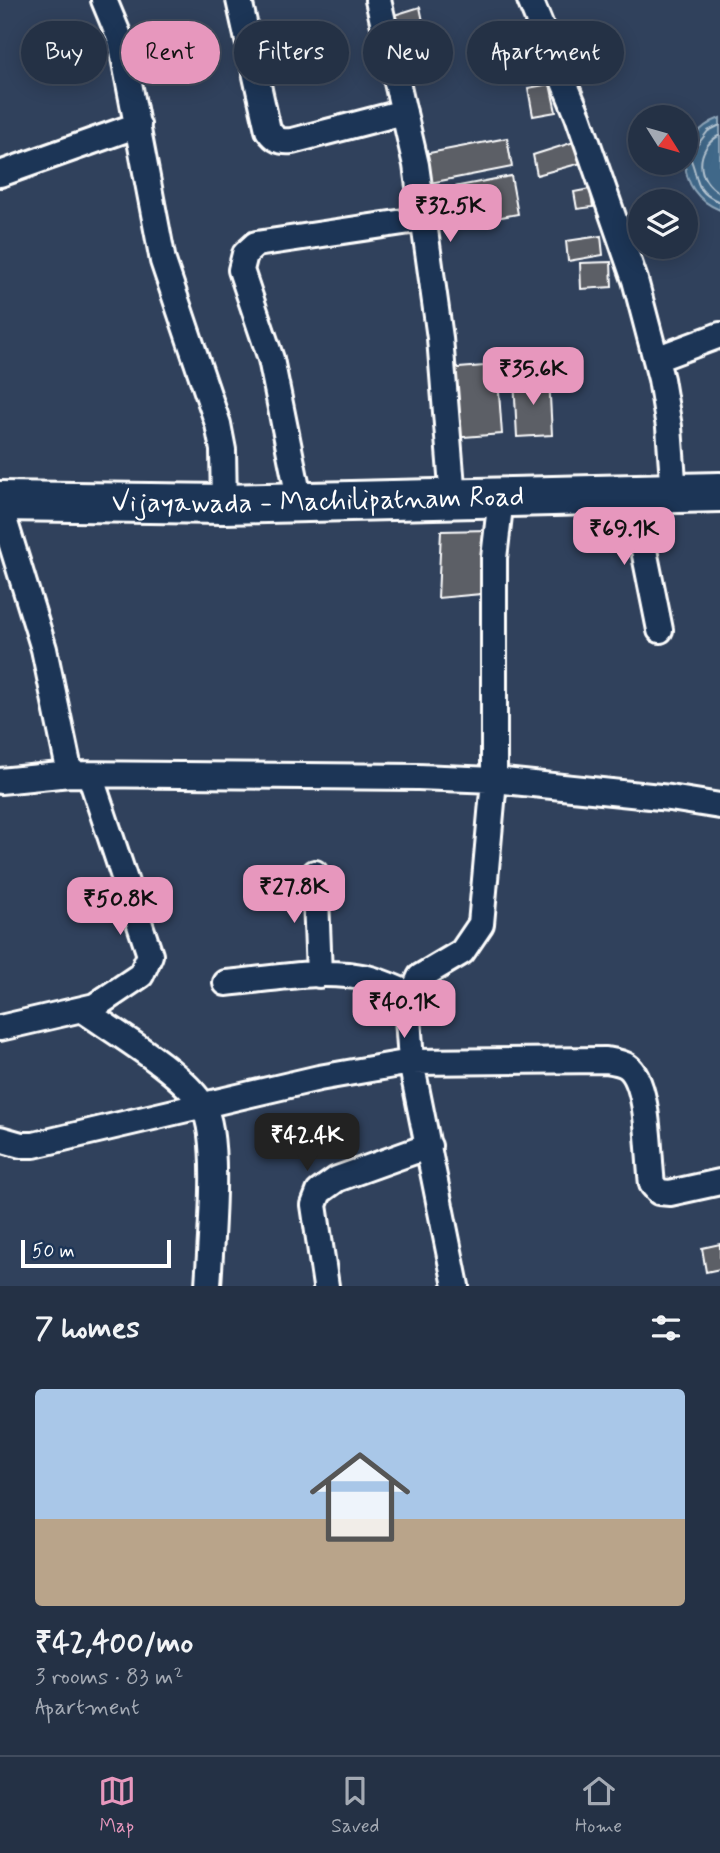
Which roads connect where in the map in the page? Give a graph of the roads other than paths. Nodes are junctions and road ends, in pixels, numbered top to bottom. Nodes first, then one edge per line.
1 (104, 0) edge
2 (239, 0) edge
3 (378, 0) edge
4 (530, 0) edge
5 (404, 112) junction
6 (138, 125) junction
7 (0, 174) edge
8 (424, 219) junction
9 (720, 335) edge
10 (656, 359) junction
11 (720, 492) edge
12 (633, 495) junction
13 (674, 495) junction
14 (501, 498) junction
15 (453, 499) junction
16 (300, 503) junction
17 (0, 504) edge
18 (224, 504) junction
19 (660, 630) dead end
20 (80, 775) junction
21 (494, 780) junction
22 (0, 781) edge
23 (720, 806) edge
24 (315, 873) dead end
25 (319, 975) junction
26 (226, 983) dead end
27 (412, 995) junction
28 (83, 1010) junction
29 (0, 1028) edge
30 (411, 1062) junction
31 (203, 1106) junction
32 (0, 1139) edge
33 (429, 1146) junction
34 (720, 1182) edge
35 (208, 1286) edge
36 (326, 1286) edge
37 (456, 1286) edge

1 - 6 street
2 - 5 street
3 - 5 street
4 - 10 street
5 - 8 street
6 - 7 street
6 - 18 street
8 - 15 street
8 - 16 street
9 - 10 street
10 - 13 street
11 - 13 highway, Vijayawada - Machilipatnam Road
12 - 13 highway, Vijayawada - Machilipatnam Road
12 - 14 highway, Vijayawada - Machilipatnam Road
12 - 19 street
14 - 15 highway, Vijayawada - Machilipatnam Road
14 - 21 street
15 - 16 highway, Vijayawada - Machilipatnam Road
16 - 18 highway, Vijayawada - Machilipatnam Road
17 - 18 highway, Vijayawada - Machilipatnam Road
17 - 20 street
20 - 21 street
20 - 22 street
20 - 28 street
21 - 23 street
21 - 27 street
24 - 25 street
25 - 26 street
25 - 27 street
27 - 30 street
28 - 29 street
28 - 31 street
30 - 31 street
30 - 33 street
30 - 34 street
31 - 32 street
31 - 35 street
33 - 36 street
33 - 37 street

